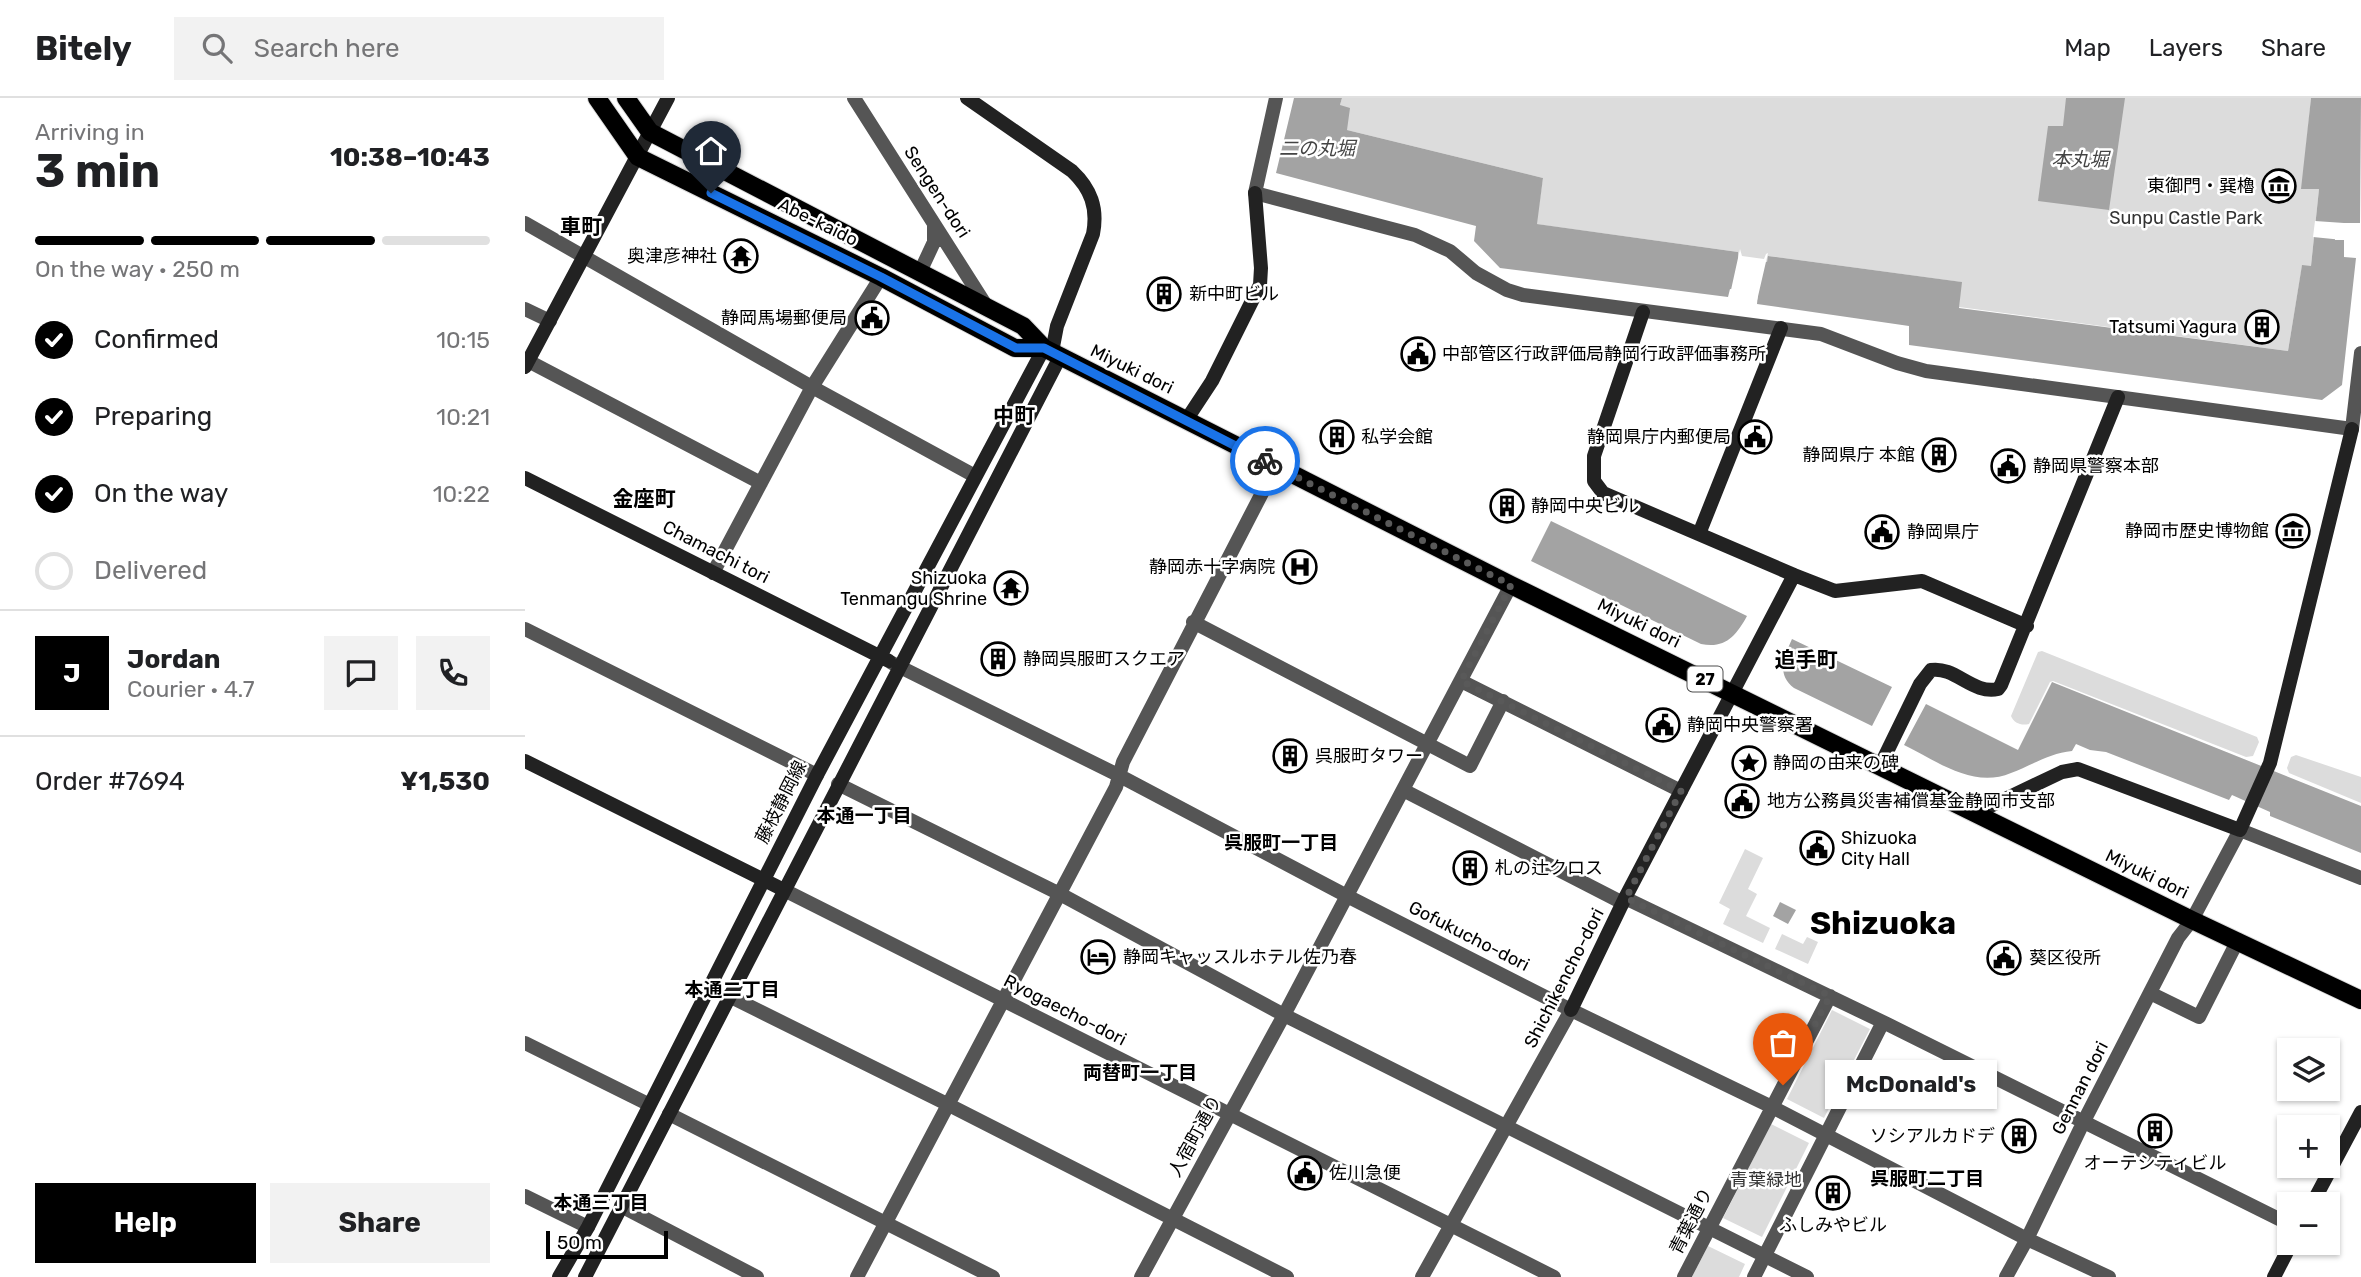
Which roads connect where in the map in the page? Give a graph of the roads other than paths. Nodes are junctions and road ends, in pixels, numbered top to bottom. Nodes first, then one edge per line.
1 (597, 98) edge
2 (626, 98) edge
3 (668, 98) edge
4 (854, 98) edge
5 (967, 98) edge
6 (1276, 98) edge
7 (650, 132) junction
8 (638, 157) junction
9 (1255, 193) junction
10 (933, 220) junction
11 (525, 223) edge
12 (585, 257) junction
13 (920, 272) junction
14 (881, 277) junction
15 (987, 307) junction
16 (525, 309) edge
17 (1643, 312) junction
18 (549, 321) junction
19 (1781, 328) junction
20 (1052, 352) junction
21 (2361, 353) edge
22 (526, 364) edge
23 (812, 387) junction
24 (2118, 397) junction
25 (1187, 419) junction
26 (2352, 429) junction
27 (1276, 466) junction
28 (975, 476) junction
29 (525, 478) edge
30 (761, 483) junction
31 (1699, 534) junction
32 (713, 573) junction
33 (1794, 575) junction
34 (1511, 585) junction
35 (1193, 622) junction
36 (2027, 626) junction
37 (525, 629) edge
38 (889, 662) junction
39 (1461, 681) junction
40 (1732, 692) junction
41 (1503, 701) junction
42 (1426, 744) junction
43 (525, 761) edge
44 (1880, 766) junction
45 (817, 775) junction
46 (1118, 775) junction
47 (838, 784) junction
48 (1403, 790) junction
49 (1681, 791) junction
50 (1976, 813) junction
51 (2240, 830) junction
52 (2361, 877) edge
53 (762, 880) junction
54 (784, 890) junction
55 (1060, 894) junction
56 (1346, 896) junction
57 (1624, 901) junction
58 (2192, 920) junction
59 (2238, 940) junction
60 (2150, 993) junction
61 (729, 996) junction
62 (1830, 996) junction
63 (1004, 1000) junction
64 (2361, 1000) edge
65 (1571, 1010) junction
66 (1284, 1015) junction
67 (1883, 1022) junction
68 (525, 1042) edge
69 (648, 1104) junction
70 (947, 1104) junction
71 (1772, 1107) junction
72 (2361, 1112) edge
73 (669, 1114) junction
74 (1229, 1115) junction
75 (2083, 1123) junction
76 (1507, 1128) junction
77 (1827, 1136) junction
78 (2318, 1192) edge
79 (525, 1196) edge
80 (621, 1206) junction
81 (2277, 1218) edge
82 (1172, 1219) junction
83 (886, 1223) junction
84 (1450, 1225) junction
85 (588, 1227) junction
86 (1709, 1230) junction
87 (2027, 1239) junction
88 (2285, 1255) edge
89 (1765, 1257) junction
90 (559, 1277) edge
91 (585, 1277) edge
92 (757, 1277) edge
93 (856, 1277) edge
94 (993, 1277) edge
95 (1141, 1277) edge
96 (1287, 1277) edge
97 (1422, 1277) edge
98 (1554, 1277) edge
99 (1684, 1277) edge
100 (1754, 1277) edge
101 (1807, 1277) edge
102 (2006, 1277) edge
103 (2109, 1277) edge
104 (2274, 1277) edge

1 - 8 main road, Abe-kaido / 27
2 - 7 main road, Abe-kaido / 27
3 - 7 street
4 - 10 street, Sengen-dori
5 - 20 street
6 - 9 street
7 - 8 street
7 - 13 main road, Abe-kaido / 27
8 - 12 street
8 - 14 main road, Abe-kaido / 27
9 - 17 street
9 - 25 street
10 - 13 street
10 - 15 street, Sengen-dori
11 - 12 street
12 - 18 street
12 - 23 street
13 - 15 main road, Abe-kaido / 27
14 - 20 main road, Abe-kaido / 27
14 - 23 street
15 - 20 main road, Abe-kaido / 27
16 - 18 street
17 - 19 street
17 - 31 street
18 - 22 street
19 - 24 street
19 - 31 street
20 - 25 main road, Miyuki dori / 27
20 - 28 street, 藤枝静岡線
20 - 38 street, 藤枝静岡線
21 - 26 street
22 - 30 street
23 - 28 street
23 - 30 street
24 - 26 street
24 - 36 street
25 - 27 main road, Miyuki dori / 27
26 - 51 street
27 - 34 main road, Miyuki dori / 27
27 - 35 street
28 - 38 street, 藤枝静岡線
29 - 32 street, Chamachi tori
30 - 32 street
31 - 33 street
32 - 38 street, Chamachi tori
33 - 36 street
33 - 40 street, Shichikencho-dori
34 - 39 street, 人宿町通り
34 - 40 main road, Miyuki dori / 27
35 - 42 street
35 - 46 street
36 - 44 street
37 - 45 street
38 - 45 street, 藤枝静岡線
38 - 46 street, Gofukucho-dori
38 - 47 street, 藤枝静岡線
39 - 41 street
39 - 42 street, 人宿町通り
40 - 44 main road, Miyuki dori / 27
40 - 49 street, Shichikencho-dori
41 - 42 street
41 - 49 street
42 - 48 street, 人宿町通り
43 - 53 street
44 - 50 main road, Miyuki dori / 27
45 - 53 street, 藤枝静岡線
46 - 55 street
46 - 56 street, Gofukucho-dori
47 - 54 street, 藤枝静岡線
47 - 55 street
48 - 56 street, 人宿町通り
48 - 57 street
49 - 57 street, Shichikencho-dori
50 - 51 street
50 - 58 main road, Miyuki dori / 27
51 - 52 street
51 - 58 street, Gennan dori
53 - 54 street
53 - 69 street, 藤枝静岡線
54 - 61 street, 藤枝静岡線
54 - 63 street, Ryogaecho-dori
55 - 63 street
55 - 66 street
56 - 65 street, Gofukucho-dori
56 - 66 street, 人宿町通り
57 - 62 street
57 - 65 street, Shichikencho-dori
58 - 59 main road, Miyuki dori / 27
58 - 60 street, Gennan dori
59 - 60 street
59 - 64 main road, Miyuki dori / 27
60 - 75 street, Gennan dori
61 - 70 street
61 - 73 street, 藤枝静岡線
62 - 67 street
62 - 71 street, 青葉通り
63 - 70 street
63 - 74 street, Ryogaecho-dori
65 - 71 street, Gofukucho-dori
65 - 76 street, Shichikencho-dori
66 - 74 street, 人宿町通り
66 - 76 street
67 - 75 street
67 - 77 street
68 - 69 street
69 - 85 street, 藤枝静岡線
70 - 82 street
70 - 83 street
71 - 77 street, Gofukucho-dori
71 - 86 street, 青葉通り
72 - 78 street
73 - 80 street, 藤枝静岡線
73 - 83 street
74 - 82 street, 人宿町通り
74 - 84 street, Ryogaecho-dori
75 - 81 street
75 - 87 street, Gennan dori
76 - 84 street, Shichikencho-dori
76 - 86 street
77 - 87 street, Gofukucho-dori
77 - 89 street
79 - 85 street
80 - 91 street, 藤枝静岡線
80 - 92 street
82 - 95 street, 人宿町通り
82 - 96 street
83 - 93 street
83 - 94 street
84 - 97 street, Shichikencho-dori
84 - 98 street, Ryogaecho-dori
85 - 90 street, 藤枝静岡線
86 - 89 street
86 - 99 street, 青葉通り
87 - 102 street, Gennan dori
87 - 103 street, Gofukucho-dori
88 - 104 street
89 - 100 street
89 - 101 street

